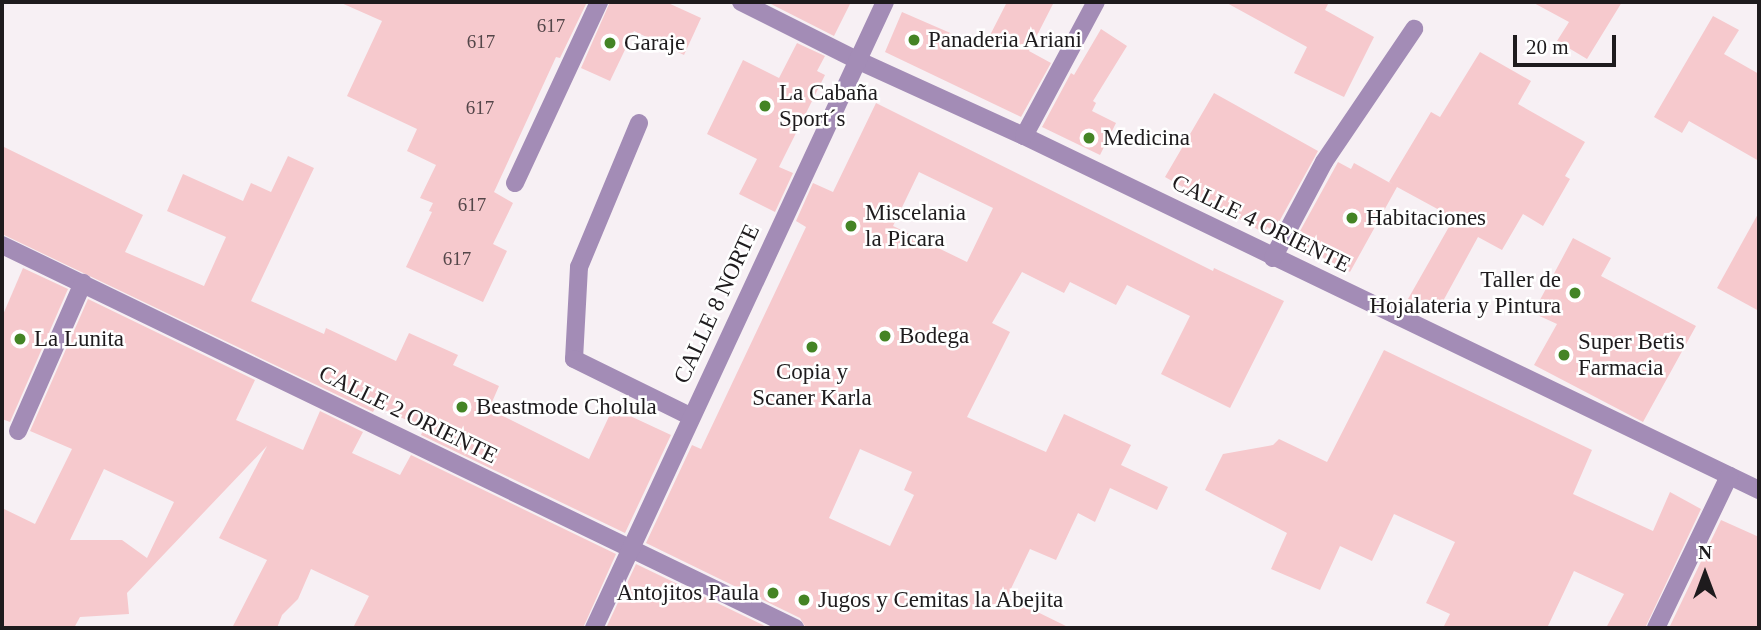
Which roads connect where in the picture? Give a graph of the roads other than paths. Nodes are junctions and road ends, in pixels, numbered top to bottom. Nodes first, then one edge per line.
1 (599, 2) edge
2 (741, 2) edge
3 (885, 2) edge
4 (1096, 2) edge
5 (1414, 29) dead end
6 (858, 60) junction
7 (639, 123) dead end
8 (1024, 136) junction
9 (515, 183) dead end
10 (2, 245) edge
11 (1273, 258) junction
12 (83, 283) junction
13 (691, 418) junction
14 (18, 431) dead end
15 (1729, 476) junction
16 (1759, 490) edge
17 (630, 551) junction
18 (594, 628) edge
19 (794, 628) edge
20 (1656, 628) edge

1 - 9 street
2 - 6 street, CALLE 4 ORIENTE
3 - 6 street, CALLE 8 NORTE
4 - 8 street
5 - 11 street
6 - 8 street, CALLE 4 ORIENTE
6 - 13 street, CALLE 8 NORTE
7 - 13 street
8 - 11 street, CALLE 4 ORIENTE
10 - 12 street, CALLE 2 ORIENTE
11 - 15 street, CALLE 4 ORIENTE
12 - 14 street
12 - 17 street, CALLE 2 ORIENTE
13 - 17 street, CALLE 8 NORTE
15 - 16 street, CALLE 4 ORIENTE
15 - 20 street
17 - 18 street, CALLE 8 NORTE
17 - 19 street, CALLE 2 ORIENTE

